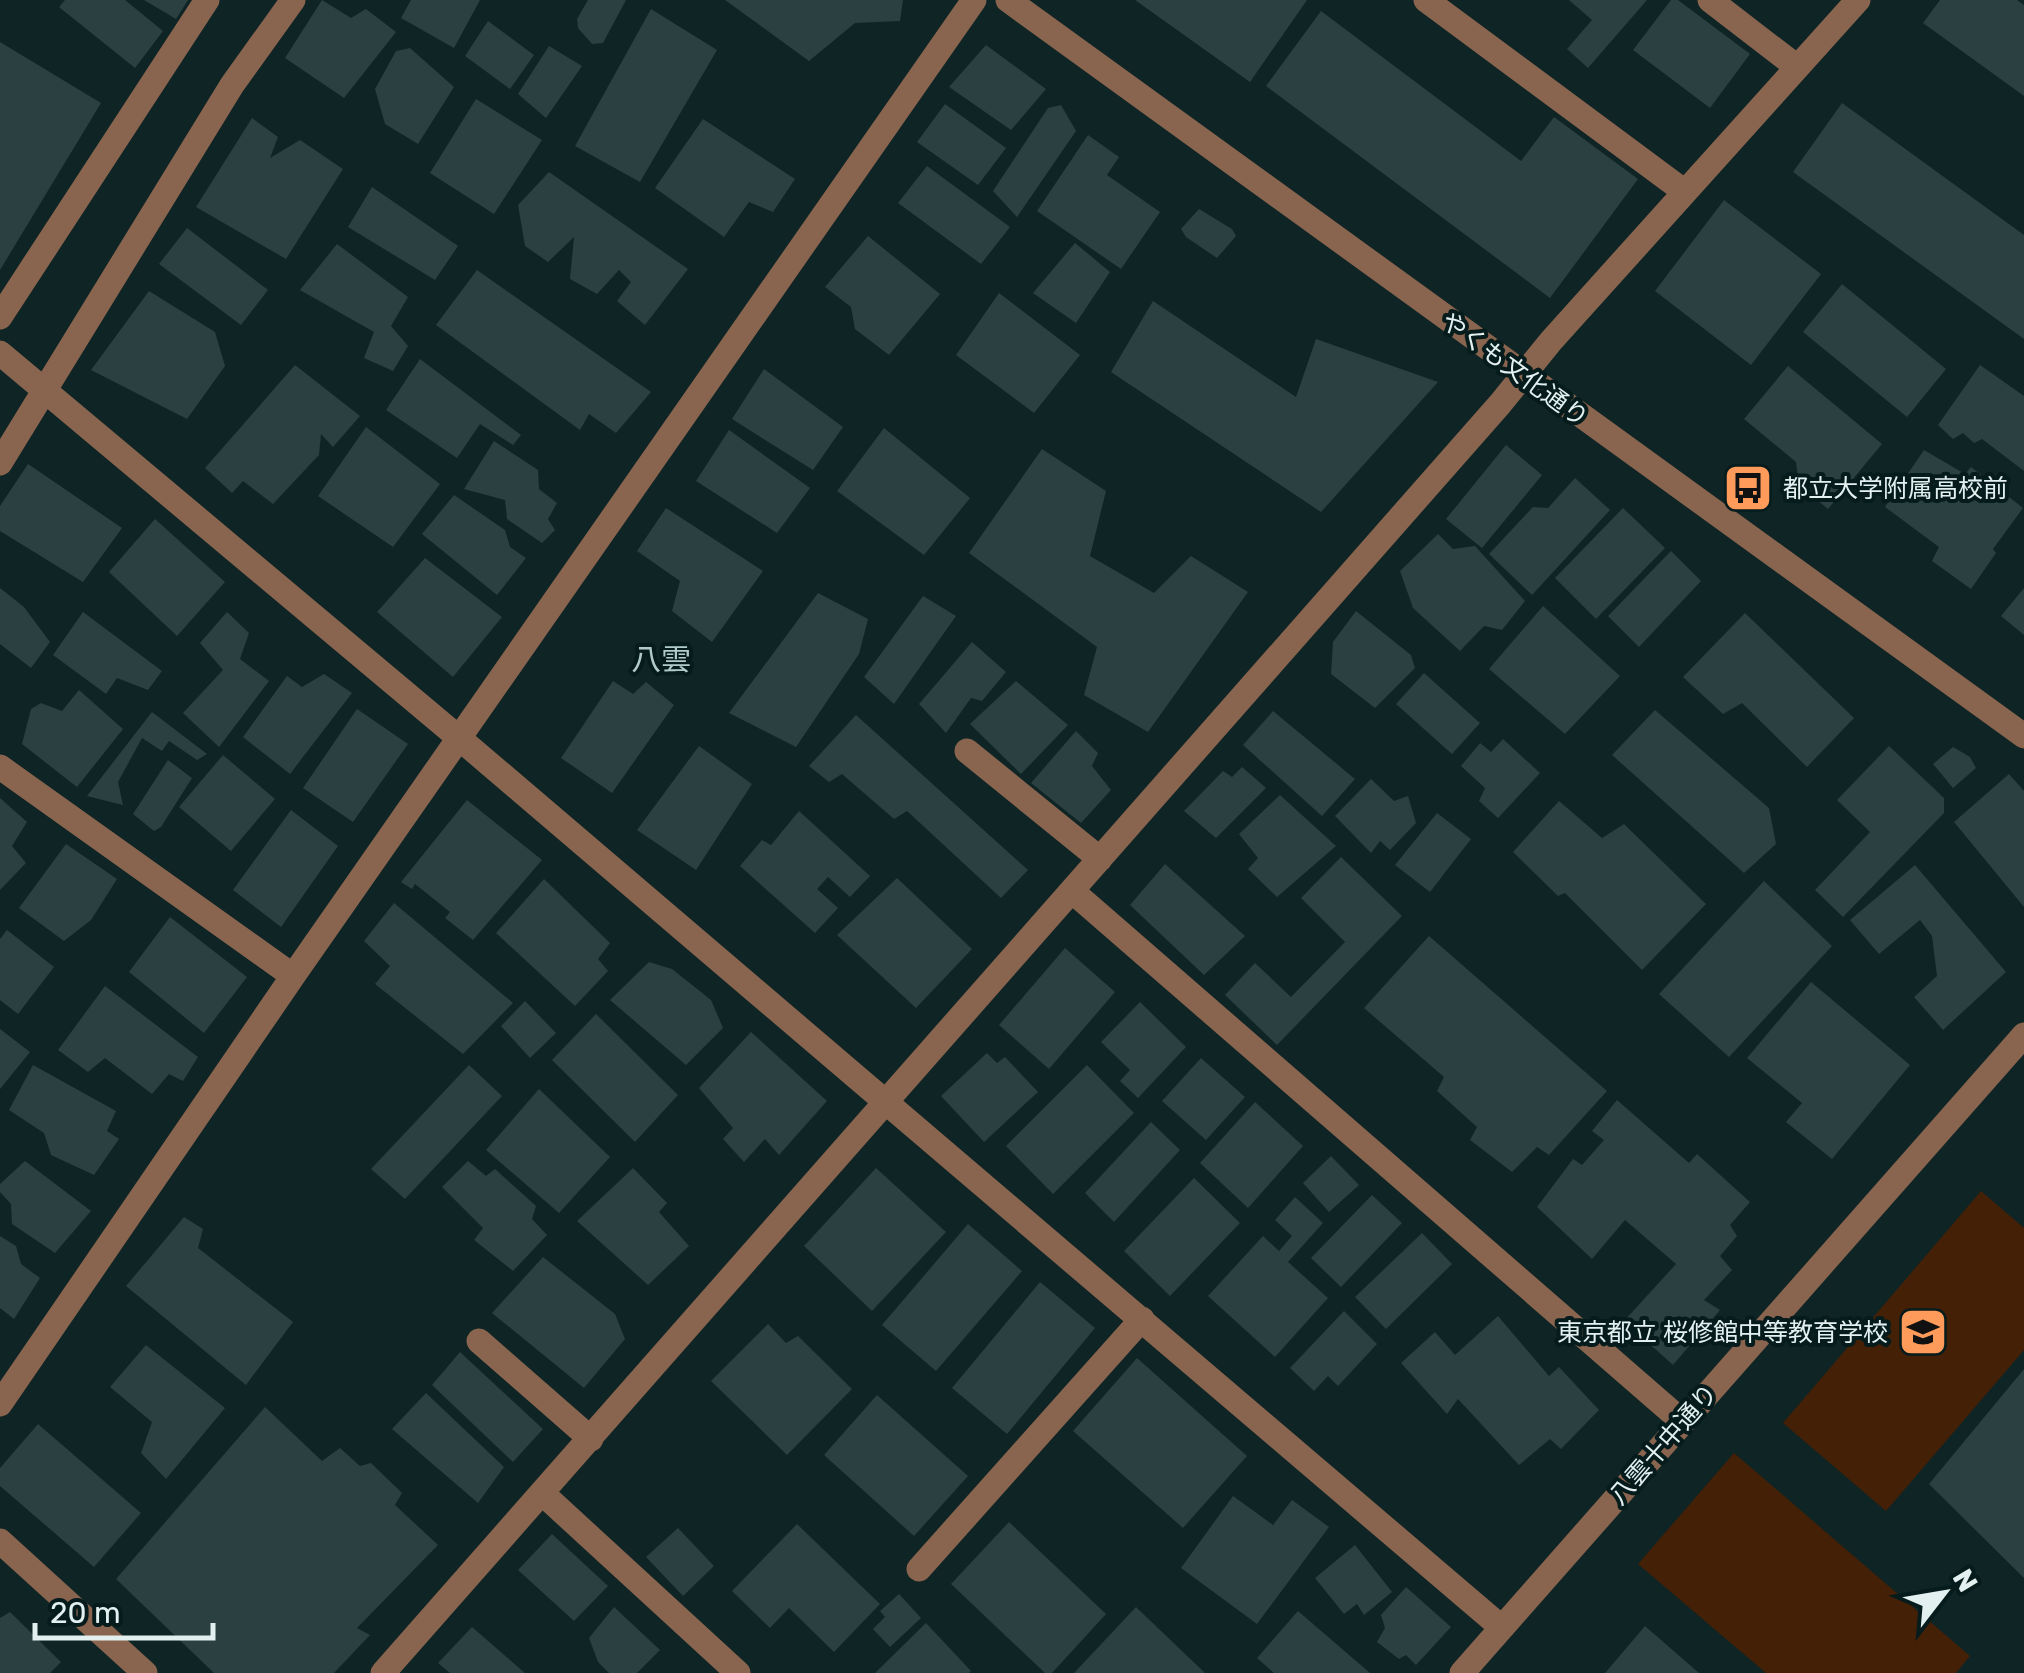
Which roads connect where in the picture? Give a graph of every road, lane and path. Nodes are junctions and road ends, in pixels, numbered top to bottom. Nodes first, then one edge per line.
1 (207, 0) edge
2 (292, 0) edge
3 (974, 0) edge
4 (1008, 0) edge
5 (1426, 0) edge
6 (1710, 0) edge
7 (1858, 0) edge
8 (1797, 67) junction
9 (1685, 192) junction
10 (0, 317) edge
11 (0, 352) edge
12 (1523, 376) junction
13 (45, 391) junction
14 (0, 463) edge
15 (2024, 736) edge
16 (459, 738) junction
17 (968, 752) dead end
18 (0, 768) edge
19 (1100, 859) junction
20 (1072, 891) junction
21 (293, 976) junction
22 (2024, 1035) edge
23 (887, 1104) junction
24 (1142, 1320) junction
25 (479, 1341) dead end
26 (0, 1404) edge
27 (1682, 1422) junction
28 (591, 1438) junction
29 (542, 1493) junction
30 (0, 1541) edge
31 (919, 1568) dead end
32 (1502, 1627) junction
33 (145, 1673) edge
34 (383, 1673) edge
35 (738, 1673) edge
36 (1462, 1673) edge

1 - 10 street
2 - 13 street
3 - 16 street
4 - 12 street, やくも文化通り
5 - 9 street
6 - 8 street
7 - 8 street
8 - 9 street
9 - 12 street
11 - 13 street
12 - 15 street, やくも文化通り
12 - 19 street
13 - 14 street
13 - 16 street
16 - 21 street
16 - 23 street
17 - 19 street
18 - 21 street
19 - 20 street
20 - 23 street
20 - 27 street
21 - 26 street
22 - 27 street, 八雲十中通り
23 - 24 street
23 - 28 street
24 - 31 street
24 - 32 street
25 - 28 street
27 - 32 street, 八雲十中通り
28 - 29 street
29 - 34 street
29 - 35 street
30 - 33 street
32 - 36 street, 八雲十中通り

